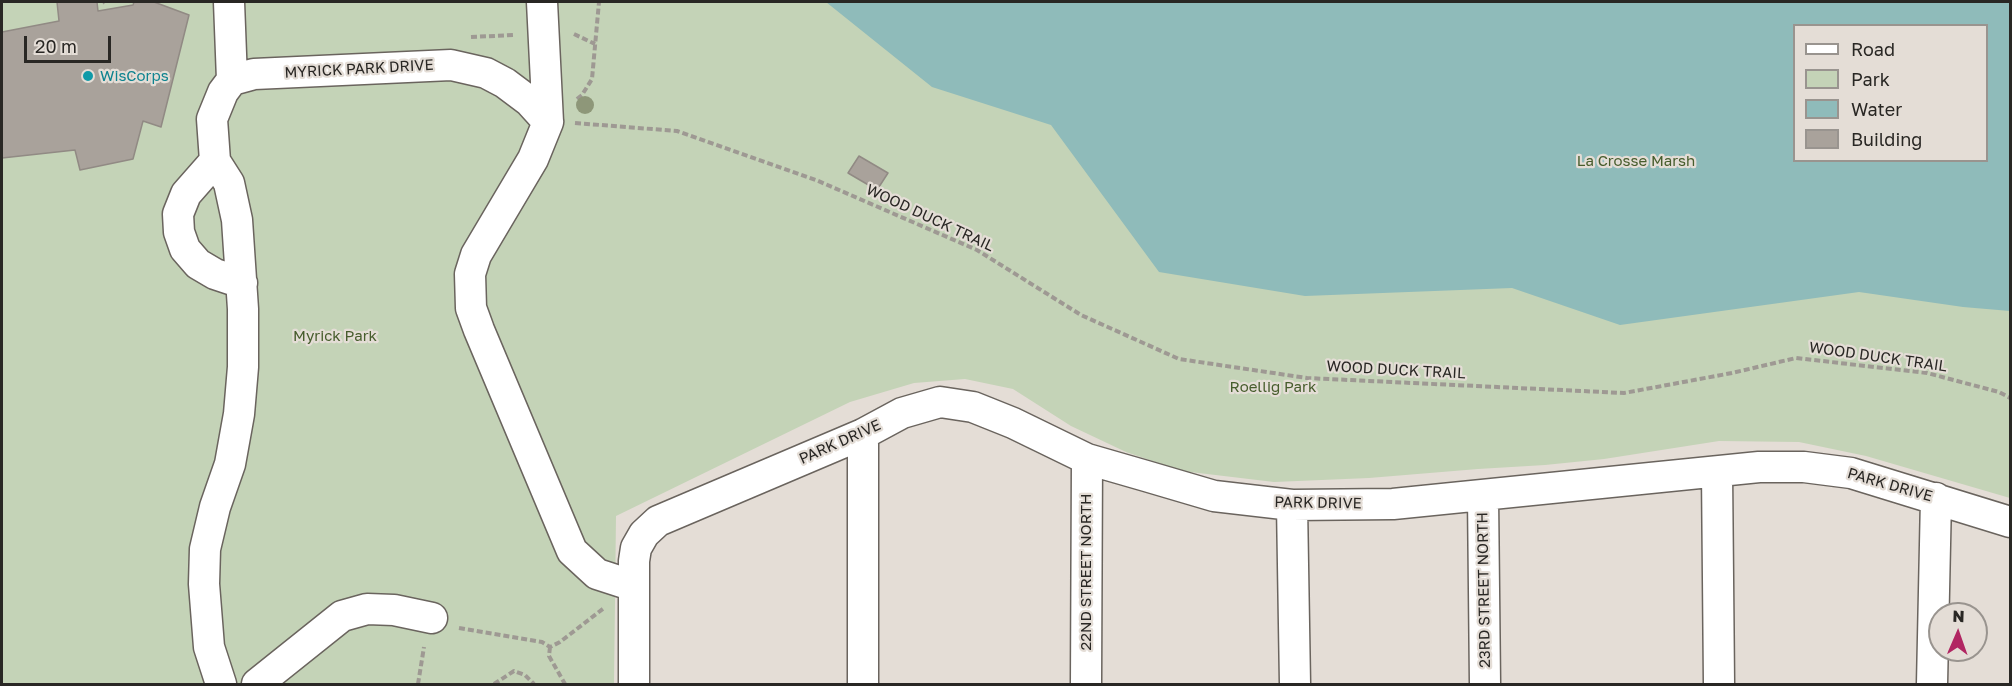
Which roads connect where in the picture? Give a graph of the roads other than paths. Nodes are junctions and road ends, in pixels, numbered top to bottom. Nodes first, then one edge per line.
1 (229, 2) edge
2 (542, 2) edge
3 (232, 80) junction
4 (548, 122) junction
5 (215, 161) junction
6 (242, 283) junction
7 (863, 434) junction
8 (1087, 459) junction
9 (1717, 472) junction
10 (1483, 496) junction
11 (1936, 498) junction
12 (1292, 505) junction
13 (2010, 522) edge
14 (634, 586) junction
15 (432, 618) road end
16 (221, 684) edge
17 (257, 684) edge
18 (634, 684) edge
19 (862, 684) edge
20 (1086, 684) edge
21 (1295, 684) edge
22 (1485, 684) edge
23 (1719, 684) edge
24 (1932, 684) edge

1 - 3 street
2 - 4 street
3 - 4 street, MYRICK PARK DRIVE
3 - 5 street
4 - 14 street
5 - 6 street
5 - 6 street
6 - 16 street
7 - 8 street, PARK DRIVE
7 - 14 street, PARK DRIVE
7 - 19 street
8 - 12 street, PARK DRIVE
8 - 20 street, 22ND STREET NORTH
9 - 10 street, PARK DRIVE
9 - 11 street, PARK DRIVE
9 - 23 street
10 - 12 street, PARK DRIVE
10 - 22 street, 23RD STREET NORTH
11 - 13 street, PARK DRIVE
11 - 24 street
12 - 21 street
14 - 18 street
15 - 17 street

